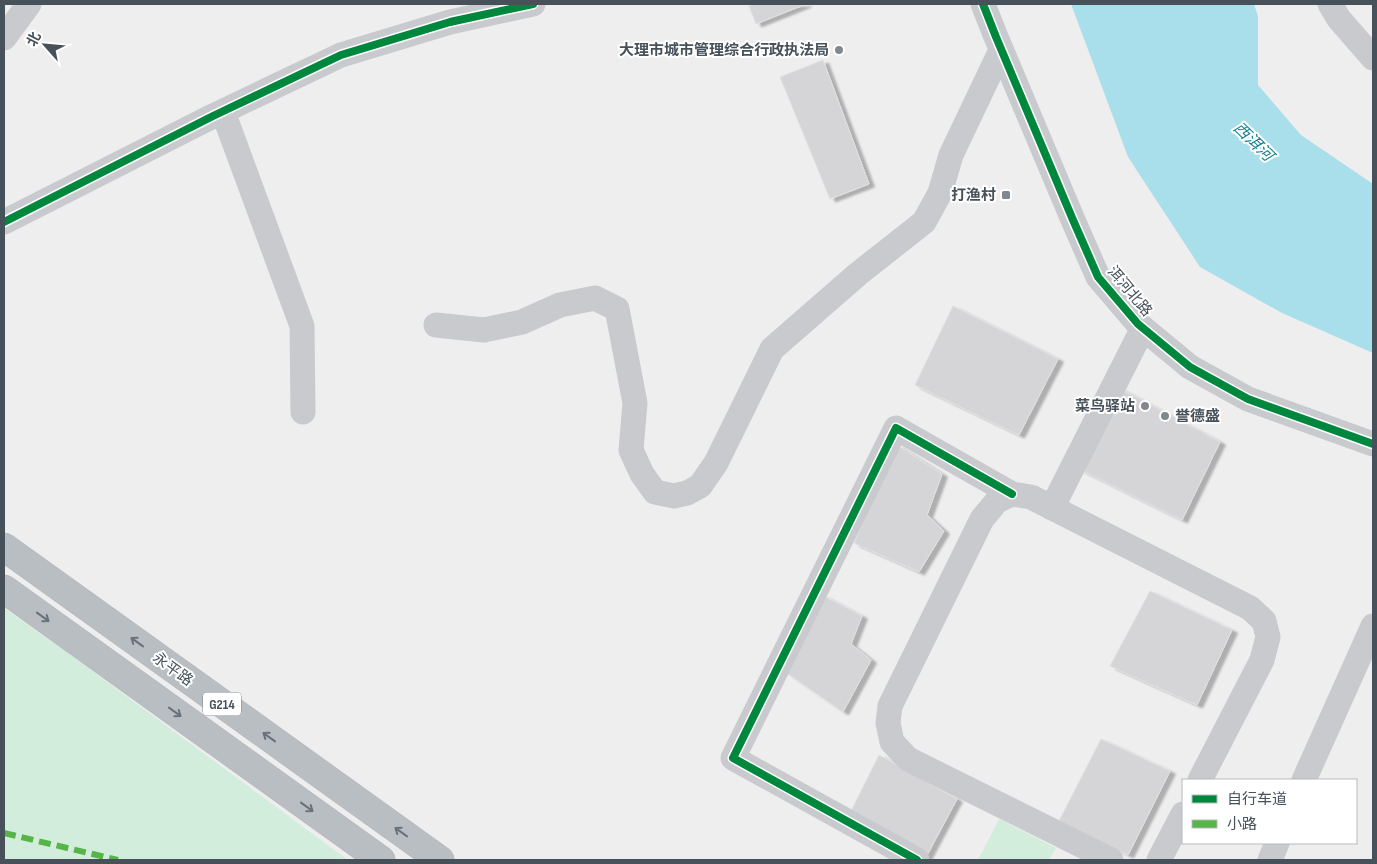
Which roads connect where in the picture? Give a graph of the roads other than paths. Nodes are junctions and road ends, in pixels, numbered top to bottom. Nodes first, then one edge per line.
1 (29, 4) edge
2 (533, 4) edge
3 (984, 4) edge
4 (1330, 4) edge
5 (4, 38) edge
6 (1001, 50) junction
7 (1373, 58) edge
8 (223, 112) junction
9 (4, 222) edge
10 (436, 325) dead end
11 (1143, 328) junction
12 (303, 412) dead end
13 (1373, 444) edge
14 (1012, 494) junction
15 (1052, 508) junction
16 (4, 547) edge
17 (4, 589) edge
18 (1373, 626) edge
19 (1201, 779) edge
20 (1304, 779) edge
21 (1182, 816) edge
22 (1277, 844) edge
23 (381, 860) edge
24 (440, 860) edge
25 (917, 860) edge
26 (1111, 860) edge
27 (1159, 860) edge
28 (1270, 860) edge

1 - 5 street
2 - 8 street
3 - 6 street, 洱河北路
4 - 7 street
6 - 10 street
6 - 11 street, 洱河北路
8 - 9 street
8 - 12 street
11 - 13 street, 洱河北路
11 - 15 street
14 - 15 street
14 - 25 street
14 - 26 street
15 - 19 street
24 -> 16 highway, 永平路 / G214
17 -> 23 highway, G214
18 - 20 street
21 - 27 street
22 - 28 street

